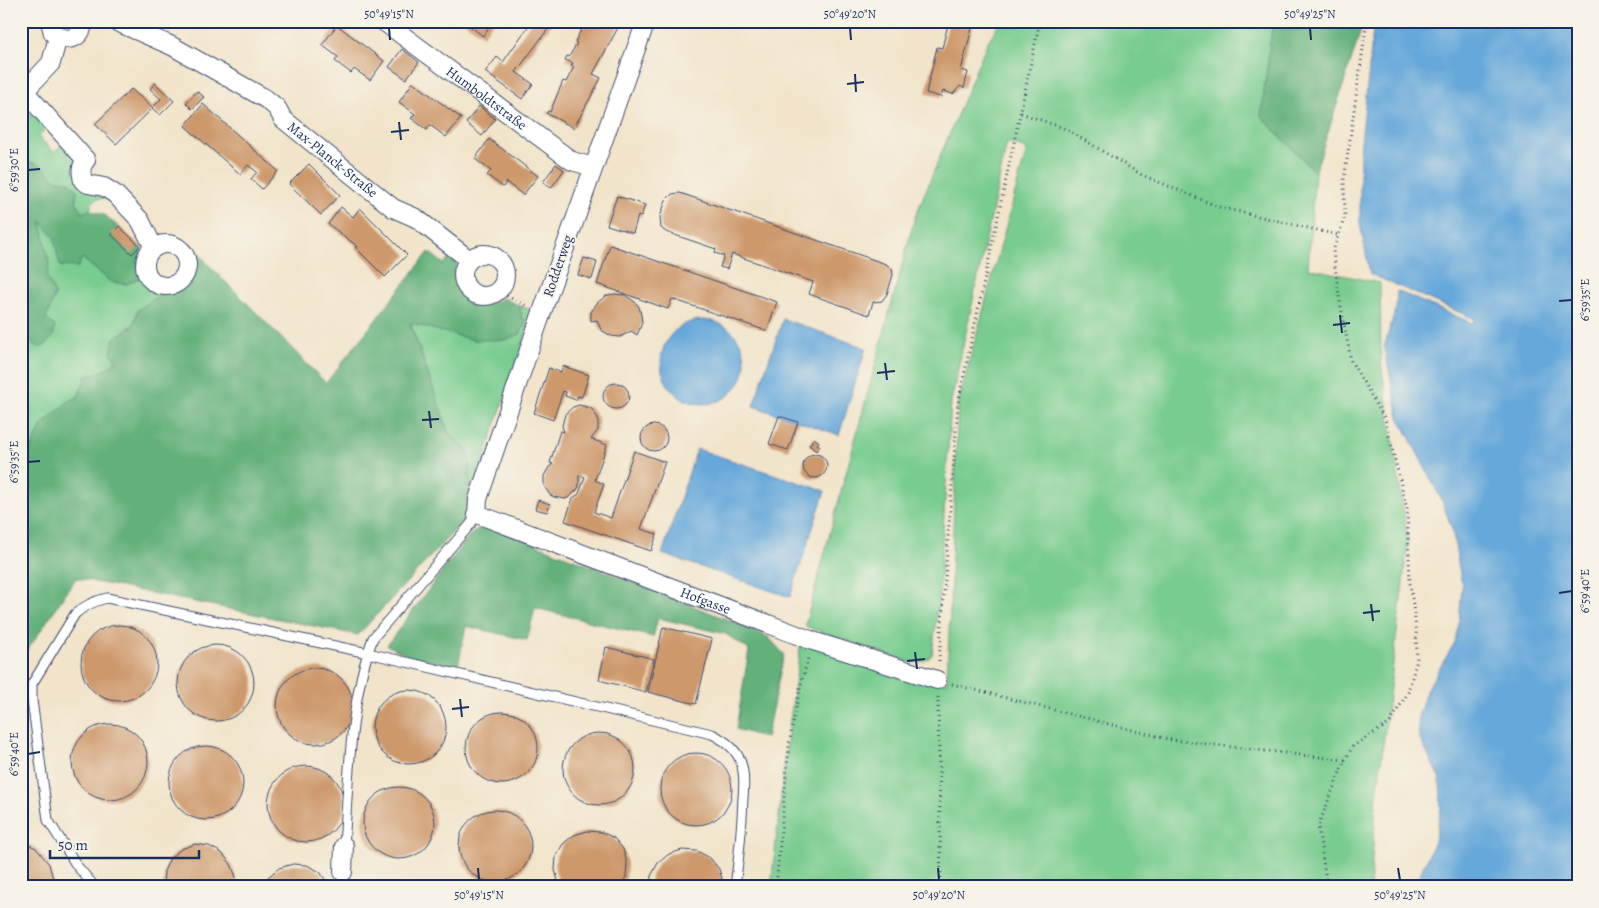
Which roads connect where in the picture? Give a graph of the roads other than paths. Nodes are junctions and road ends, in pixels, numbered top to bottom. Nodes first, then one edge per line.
1 (50, 21) edge
2 (83, 21) edge
3 (115, 21) edge
4 (383, 21) edge
5 (646, 21) edge
6 (58, 37) junction
7 (23, 94) edge
8 (593, 167) junction
9 (154, 248) dead end
10 (468, 261) junction
11 (477, 514) junction
12 (368, 653) junction
13 (937, 680) road end
14 (344, 846) joint
15 (343, 880) edge
16 (95, 887) edge
17 (735, 887) edge

1 - 6 street
2 - 6 street
3 - 10 street, Max-Planck-Straße
4 - 8 street, Humboldtstraße
5 - 8 street, Rodderweg
6 - 7 street
7 - 9 street
8 - 11 street, Rodderweg
10 - 10 street
11 - 12 lane
11 - 13 street, Hofgasse
12 - 14 lane
12 - 16 lane
12 - 17 lane
14 - 15 street

